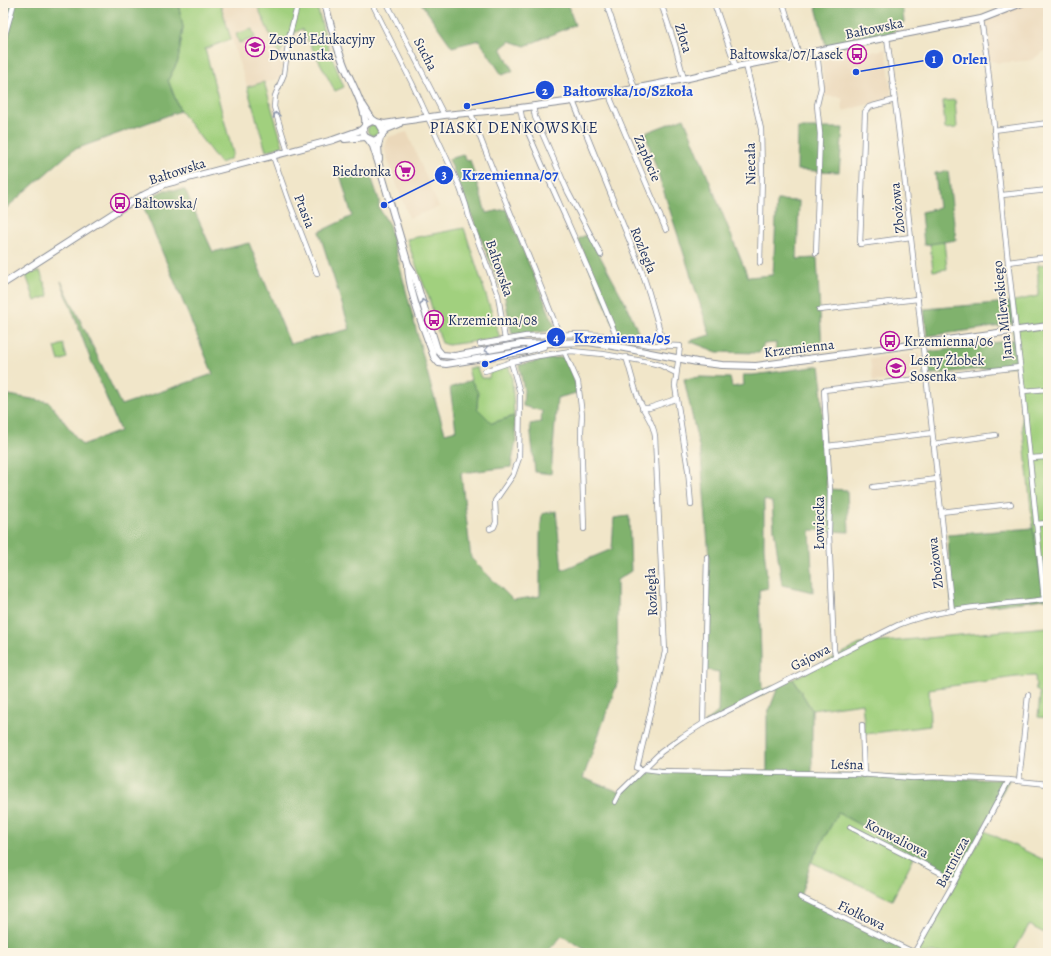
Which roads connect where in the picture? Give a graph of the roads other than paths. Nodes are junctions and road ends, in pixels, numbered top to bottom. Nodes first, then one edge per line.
1 (14, 3) edge
2 (298, 3) edge
3 (325, 3) edge
4 (374, 3) edge
5 (387, 3) edge
6 (606, 3) edge
7 (661, 3) edge
8 (714, 3) edge
9 (783, 3) edge
10 (1022, 3) edge
11 (981, 19) junction
12 (887, 37) junction
13 (3, 42) edge
14 (817, 52) junction
15 (799, 55) junction
16 (746, 65) junction
17 (736, 67) junction
18 (684, 79) junction
19 (636, 89) junction
20 (610, 94) junction
21 (359, 98) junction
22 (895, 100) junction
23 (573, 101) junction
24 (533, 106) junction
25 (520, 108) junction
26 (472, 113) junction
27 (444, 115) junction
28 (428, 118) junction
29 (408, 120) junction
30 (377, 122) junction
31 (1048, 123) edge
32 (364, 127) junction
33 (994, 130) junction
34 (381, 136) junction
35 (367, 138) junction
36 (333, 140) junction
37 (288, 152) junction
38 (273, 156) junction
39 (379, 165) junction
40 (1048, 190) edge
41 (1002, 195) junction
42 (666, 230) dead end
43 (911, 237) junction
44 (816, 253) dead end
45 (602, 255) dead end
46 (1048, 257) edge
47 (1008, 262) junction
48 (760, 263) dead end
49 (317, 274) dead end
50 (3, 284) edge
51 (918, 299) junction
52 (820, 310) dead end
53 (1048, 326) edge
54 (1016, 331) junction
55 (559, 334) junction
56 (617, 338) junction
57 (505, 340) junction
58 (480, 344) dead end
59 (664, 344) junction
60 (923, 344) junction
61 (565, 353) junction
62 (626, 358) junction
63 (679, 360) junction
64 (511, 362) junction
65 (1020, 367) junction
66 (485, 371) dead end
67 (676, 373) junction
68 (926, 377) junction
69 (1048, 389) edge
70 (1023, 391) junction
71 (676, 399) junction
72 (642, 408) junction
73 (932, 433) junction
74 (996, 436) dead end
75 (933, 444) junction
76 (827, 446) junction
77 (1048, 457) edge
78 (1030, 458) junction
79 (937, 479) junction
80 (873, 488) dead end
81 (1011, 504) dead end
82 (691, 505) dead end
83 (940, 512) junction
84 (1048, 523) edge
85 (1036, 524) junction
86 (490, 529) dead end
87 (584, 529) dead end
88 (707, 557) dead end
89 (1046, 599) edge
90 (952, 611) junction
91 (836, 657) junction
92 (1028, 696) dead end
93 (703, 724) junction
94 (862, 725) dead end
95 (645, 770) junction
96 (864, 775) junction
97 (1009, 780) junction
98 (1019, 781) junction
99 (1048, 784) edge
100 (615, 802) dead end
101 (850, 827) dead end
102 (955, 880) junction
103 (800, 897) dead end
104 (914, 953) edge

1 - 13 street
37 -> 2 street
3 - 21 main road
4 - 28 street, Bałtowska
5 - 27 street, Sucha
6 - 19 street
7 - 18 street, Złota
8 - 17 street
9 - 15 street
10 - 11 main road, Bałtowska
11 - 12 main road, Bałtowska
11 - 33 street, Jana Milewskiego
12 - 14 main road, Bałtowska
12 - 22 street, Zbożowa
14 - 15 main road, Bałtowska
14 - 44 street
15 - 16 main road, Bałtowska
16 - 17 main road, Bałtowska
16 - 48 street, Niecała
17 - 18 main road, Bałtowska
18 - 19 main road, Bałtowska
19 - 20 main road, Bałtowska
20 - 23 main road, Bałtowska
20 - 42 street, Zapłocie
21 - 30 main road
21 - 32 main road
22 - 43 street, Zbożowa
22 - 43 street
23 - 24 main road, Bałtowska
23 - 59 street, Rozległa
24 - 25 main road, Bałtowska
24 - 45 street
25 - 26 main road, Bałtowska
25 - 56 street
26 - 27 main road, Bałtowska
26 - 55 street
27 - 28 main road, Bałtowska
28 - 29 main road, Bałtowska
28 - 57 street, Bałtowska
29 - 30 main road, Bałtowska
29 - 34 main road, Bałtowska
30 - 32 main road
30 - 34 main road
31 - 33 street
32 - 35 main road
32 - 36 main road, Bałtowska
33 - 41 street, Jana Milewskiego
34 - 35 main road
34 - 39 main road, Krzemienna
35 - 36 main road, Bałtowska
35 - 39 main road, Krzemienna
36 - 37 main road, Bałtowska
37 - 38 main road, Bałtowska
38 - 49 street, Ptasia
38 - 50 main road, Bałtowska
39 - 63 main road, Krzemienna
40 - 41 street
41 - 47 street, Jana Milewskiego
43 - 51 street, Zbożowa
46 - 47 street
47 - 54 street, Jana Milewskiego
51 - 52 street
51 - 60 street, Zbożowa
53 - 54 main road, Krzemienna
54 - 60 main road, Krzemienna
54 - 65 street, Jana Milewskiego
55 - 56 street
55 - 57 street
56 - 59 street
57 - 58 street
59 - 63 street
60 - 63 main road, Krzemienna
60 - 68 street, Zbożowa
61 - 62 street
61 - 64 street
61 - 87 street
62 - 67 street
62 - 72 street, Rozległa
63 - 67 street
64 - 66 street
64 - 86 street
65 - 68 street
65 - 70 street, Jana Milewskiego
67 - 71 street
68 - 73 street, Zbożowa
68 - 76 street, Łowiecka
69 - 70 street
70 - 78 street, Jana Milewskiego
71 - 72 street
71 - 82 street
72 - 95 street, Rozległa
73 - 75 street, Zbożowa
73 - 76 street
74 - 75 street
75 - 79 street, Zbożowa
76 - 91 street, Łowiecka
77 - 78 street
78 - 85 street, Jana Milewskiego
79 - 80 street
79 - 83 street, Zbożowa
81 - 83 street
83 - 90 street, Zbożowa
84 - 85 street
85 - 89 street, Jana Milewskiego
88 - 93 street
89 - 90 street, Gajowa
90 - 91 street, Gajowa
91 - 93 street, Gajowa
92 - 98 street
93 - 95 street, Gajowa
94 - 96 street
95 - 96 street, Leśna
95 - 100 street, Gajowa
96 - 97 street, Leśna
97 - 98 street, Leśna
97 - 102 street, Bartnicza
98 - 99 street, Leśna
101 - 102 street, Konwaliowa
102 - 104 street, Bartnicza
103 - 104 street, Fiołkowa

